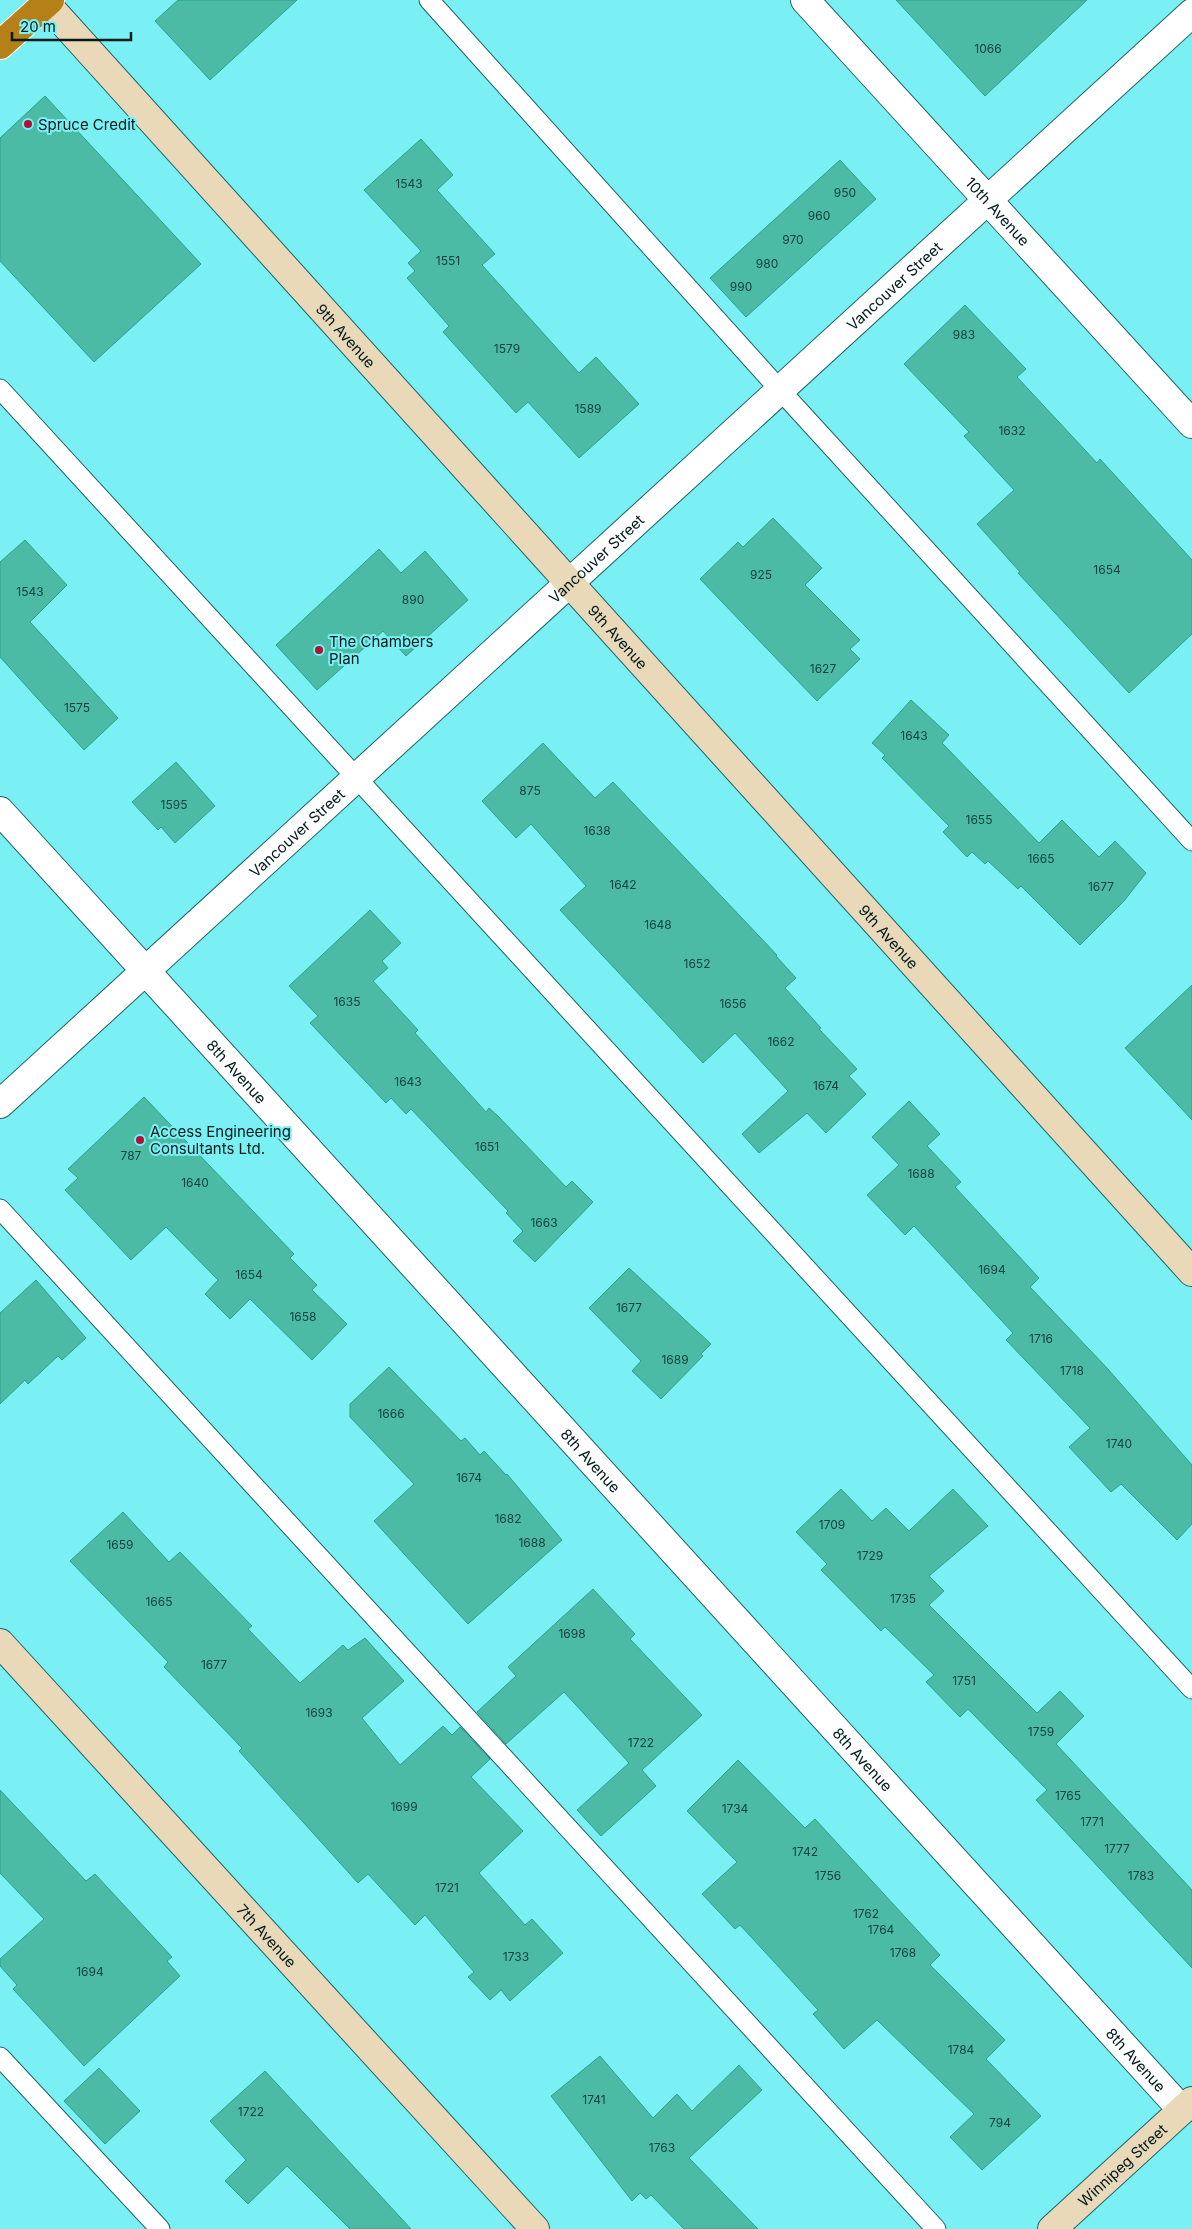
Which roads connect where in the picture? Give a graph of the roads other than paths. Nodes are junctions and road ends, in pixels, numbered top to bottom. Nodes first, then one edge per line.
1 (429, 0) edge
2 (805, 0) edge
3 (46, 1) edge
4 (1188, 24) edge
5 (0, 45) edge
6 (987, 199) junction
7 (0, 389) edge
8 (780, 390) junction
9 (1192, 424) edge
10 (569, 583) junction
11 (356, 778) junction
12 (0, 811) edge
13 (1192, 842) edge
14 (146, 971) junction
15 (0, 1104) edge
16 (0, 1209) edge
17 (1192, 1272) edge
18 (0, 1643) edge
19 (1192, 1688) edge
20 (0, 2057) edge
21 (1187, 2105) edge
22 (160, 2229) edge
23 (535, 2229) edge
24 (936, 2229) edge
25 (1052, 2229) edge

1 - 8 lane
2 - 6 street, 10th Avenue
3 - 5 highway
3 - 10 street, 9th Avenue
4 - 6 street, Vancouver Street
6 - 8 street, Vancouver Street
6 - 9 street, 10th Avenue
7 - 11 lane
8 - 10 street, Vancouver Street
8 - 13 lane
10 - 11 street, Vancouver Street
10 - 17 street, 9th Avenue
11 - 14 street, Vancouver Street
11 - 19 lane
12 - 14 street, 8th Avenue
14 - 15 street, Vancouver Street
14 - 21 street, 8th Avenue
16 - 24 lane
18 - 23 street, 7th Avenue
20 - 22 lane
21 - 25 street, Winnipeg Street

